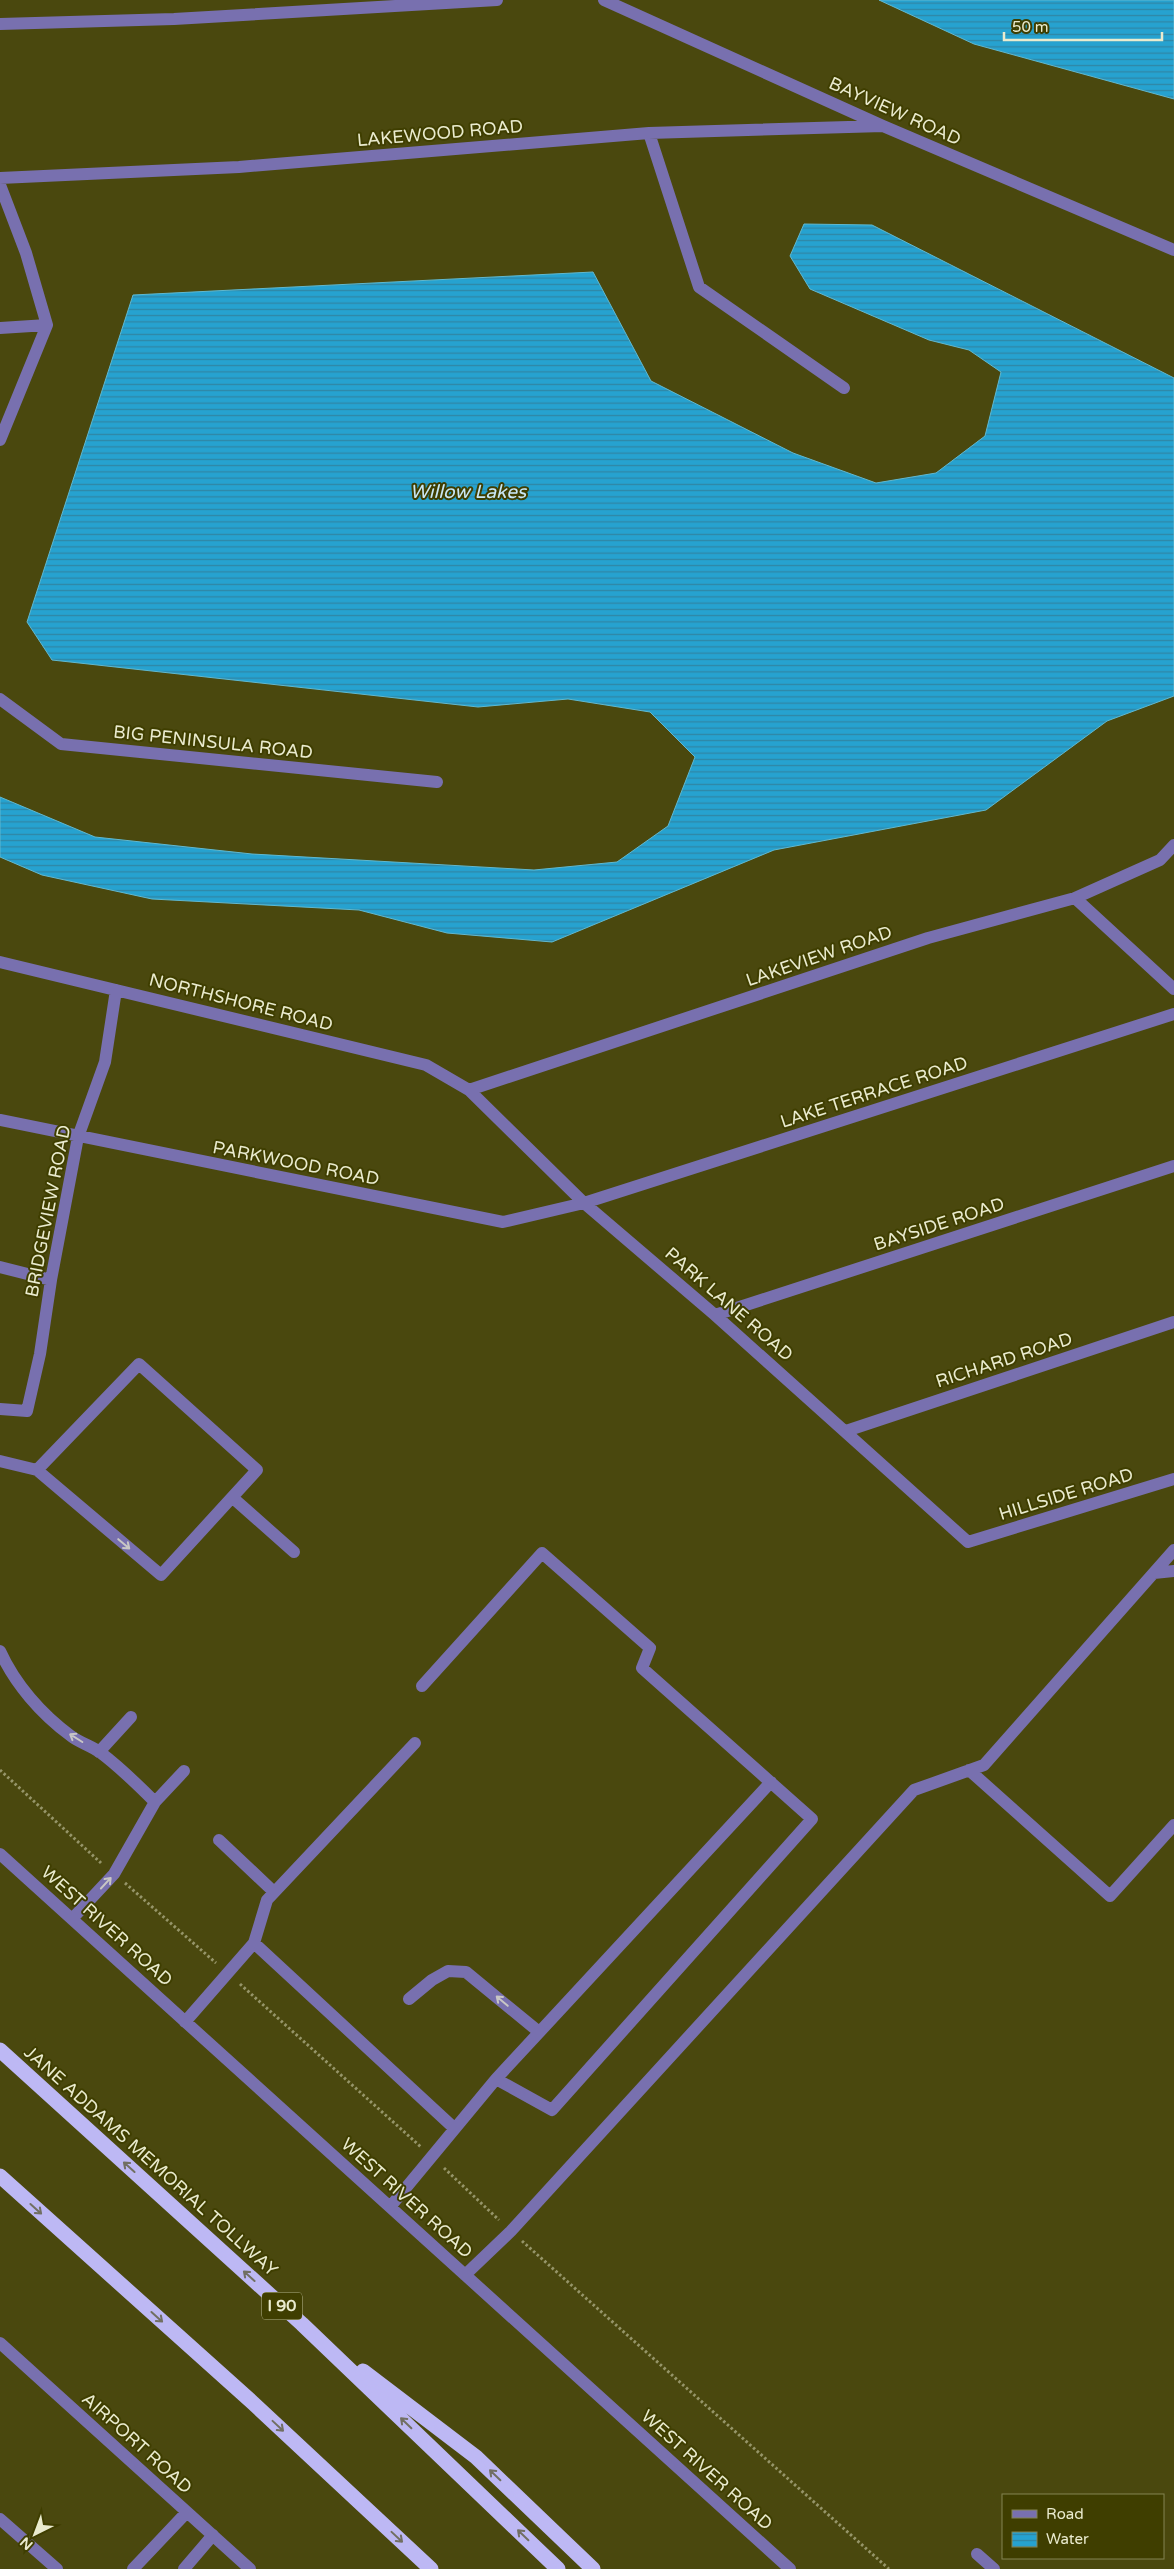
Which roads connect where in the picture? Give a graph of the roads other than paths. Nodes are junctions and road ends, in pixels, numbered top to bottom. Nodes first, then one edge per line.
1 (497, 0) edge
2 (604, 0) edge
3 (0, 24) edge
4 (883, 126) junction
5 (648, 133) junction
6 (0, 178) edge
7 (0, 185) edge
8 (1174, 250) edge
9 (47, 325) junction
10 (0, 328) edge
11 (844, 388) dead end
12 (0, 440) edge
13 (0, 699) edge
14 (437, 782) dead end
15 (1174, 845) edge
16 (1075, 898) junction
17 (0, 962) edge
18 (1174, 989) edge
19 (116, 990) junction
20 (1174, 1014) edge
21 (469, 1090) junction
22 (0, 1120) edge
23 (78, 1137) junction
24 (1174, 1166) edge
25 (584, 1203) junction
26 (0, 1267) edge
27 (51, 1280) junction
28 (716, 1315) junction
29 (1174, 1322) edge
30 (0, 1409) edge
31 (846, 1431) junction
32 (0, 1461) edge
33 (37, 1470) junction
34 (1174, 1479) edge
35 (233, 1498) junction
36 (968, 1542) joint
37 (1174, 1550) edge
38 (294, 1552) dead end
39 (1174, 1571) edge
40 (1154, 1573) junction
41 (0, 1651) edge
42 (422, 1686) dead end
43 (131, 1717) dead end
44 (415, 1744) dead end
45 (99, 1752) junction
46 (970, 1770) junction
47 (184, 1771) dead end
48 (770, 1782) junction
49 (155, 1802) junction
50 (1174, 1825) edge
51 (219, 1840) dead end
52 (0, 1854) edge
53 (274, 1892) junction
54 (72, 1919) junction
55 (254, 1943) junction
56 (409, 1999) dead end
57 (185, 2022) junction
58 (539, 2032) junction
59 (0, 2050) edge
60 (496, 2079) junction
61 (454, 2128) junction
62 (0, 2176) edge
63 (390, 2207) junction
64 (465, 2275) junction
65 (302, 2324) junction
66 (0, 2343) edge
67 (187, 2512) junction
68 (0, 2519) edge
69 (213, 2535) junction
70 (977, 2554) dead end
71 (57, 2569) edge
72 (133, 2569) edge
73 (184, 2569) edge
74 (250, 2569) edge
75 (431, 2569) edge
76 (558, 2569) edge
77 (593, 2569) edge
78 (790, 2569) edge
79 (994, 2569) edge

1 - 3 street
2 - 4 street, BAYVIEW ROAD
4 - 5 street, LAKEWOOD ROAD
4 - 8 street, BAYVIEW ROAD
5 - 6 street, LAKEWOOD ROAD
5 - 11 street
7 - 9 street
9 - 10 street
9 - 12 street
13 - 14 street, BIG PENINSULA ROAD
15 - 16 street, LAKEVIEW ROAD
16 - 18 street
16 - 21 street, LAKEVIEW ROAD
17 - 19 street, NORTHSHORE ROAD
19 - 21 street, NORTHSHORE ROAD
19 - 23 street, BRIDGEVIEW ROAD
20 - 25 street, LAKE TERRACE ROAD
21 - 25 street, PARK LANE ROAD
22 - 23 street, PARKWOOD ROAD
23 - 25 street, PARKWOOD ROAD
23 - 27 street, BRIDGEVIEW ROAD
24 - 28 street, BAYSIDE ROAD
25 - 28 street, PARK LANE ROAD
26 - 27 street
27 - 30 street, BRIDGEVIEW ROAD
28 - 31 street, PARK LANE ROAD
29 - 31 street, RICHARD ROAD
31 - 36 street, PARK LANE ROAD
32 - 33 street
33 -> 35 street
33 - 35 street
34 - 36 street, HILLSIDE ROAD
35 - 38 street
37 - 40 street
39 - 40 street
40 - 46 street
45 -> 41 street
42 - 48 street
43 - 45 street
44 - 53 street
45 - 49 street
46 - 50 street
46 - 64 street
47 - 49 street
48 - 58 street
48 - 60 street
54 -> 49 street
51 - 53 street
52 - 54 street, WEST RIVER ROAD
53 - 55 street
54 - 57 street, WEST RIVER ROAD
55 - 57 street
55 - 61 street
58 -> 56 street
57 - 63 street, WEST RIVER ROAD
58 - 60 street
65 -> 59 highway, JANE ADDAMS MEMORIAL TOLLWAY / I 90
60 - 61 street
61 - 63 street
62 -> 75 highway
63 - 64 street, WEST RIVER ROAD
64 - 78 street, WEST RIVER ROAD
76 -> 65 highway, JANE ADDAMS MEMORIAL TOLLWAY / I 90
77 -> 65 highway
66 - 67 street, AIRPORT ROAD
67 - 69 street, AIRPORT ROAD
67 - 72 street
68 - 71 street
69 - 73 street
69 - 74 street, AIRPORT ROAD
70 - 79 street

